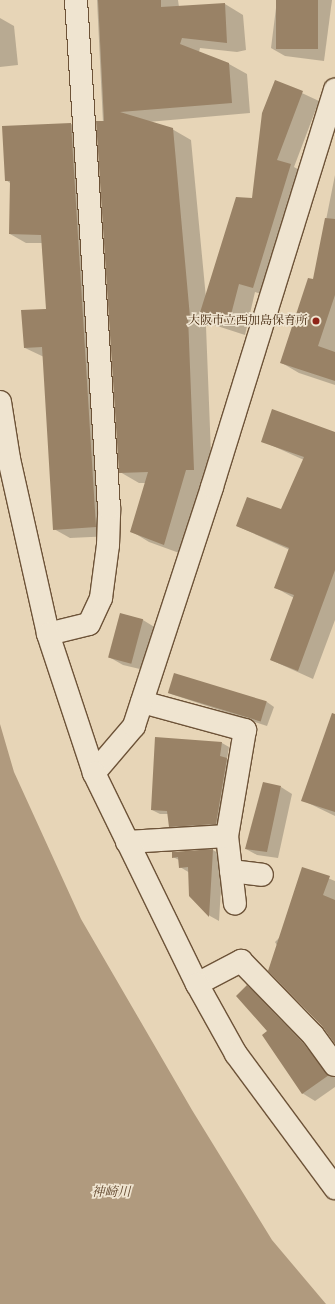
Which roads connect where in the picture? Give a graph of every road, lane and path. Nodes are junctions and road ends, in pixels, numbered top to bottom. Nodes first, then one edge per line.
1 (76, 0) edge
2 (335, 90) edge
3 (0, 402) edge
4 (48, 634) junction
5 (142, 702) junction
6 (94, 773) junction
7 (227, 836) junction
8 (127, 842) junction
9 (231, 871) junction
10 (262, 875) dead end
11 (235, 904) dead end
12 (197, 984) junction
13 (335, 1065) edge
14 (335, 1188) edge

1 - 4 street
2 - 5 street
3 - 4 street
4 - 6 street
5 - 6 street
5 - 7 street
6 - 8 street
7 - 8 street
7 - 9 street
8 - 12 street
9 - 10 street
9 - 11 street
12 - 13 street
12 - 14 street

